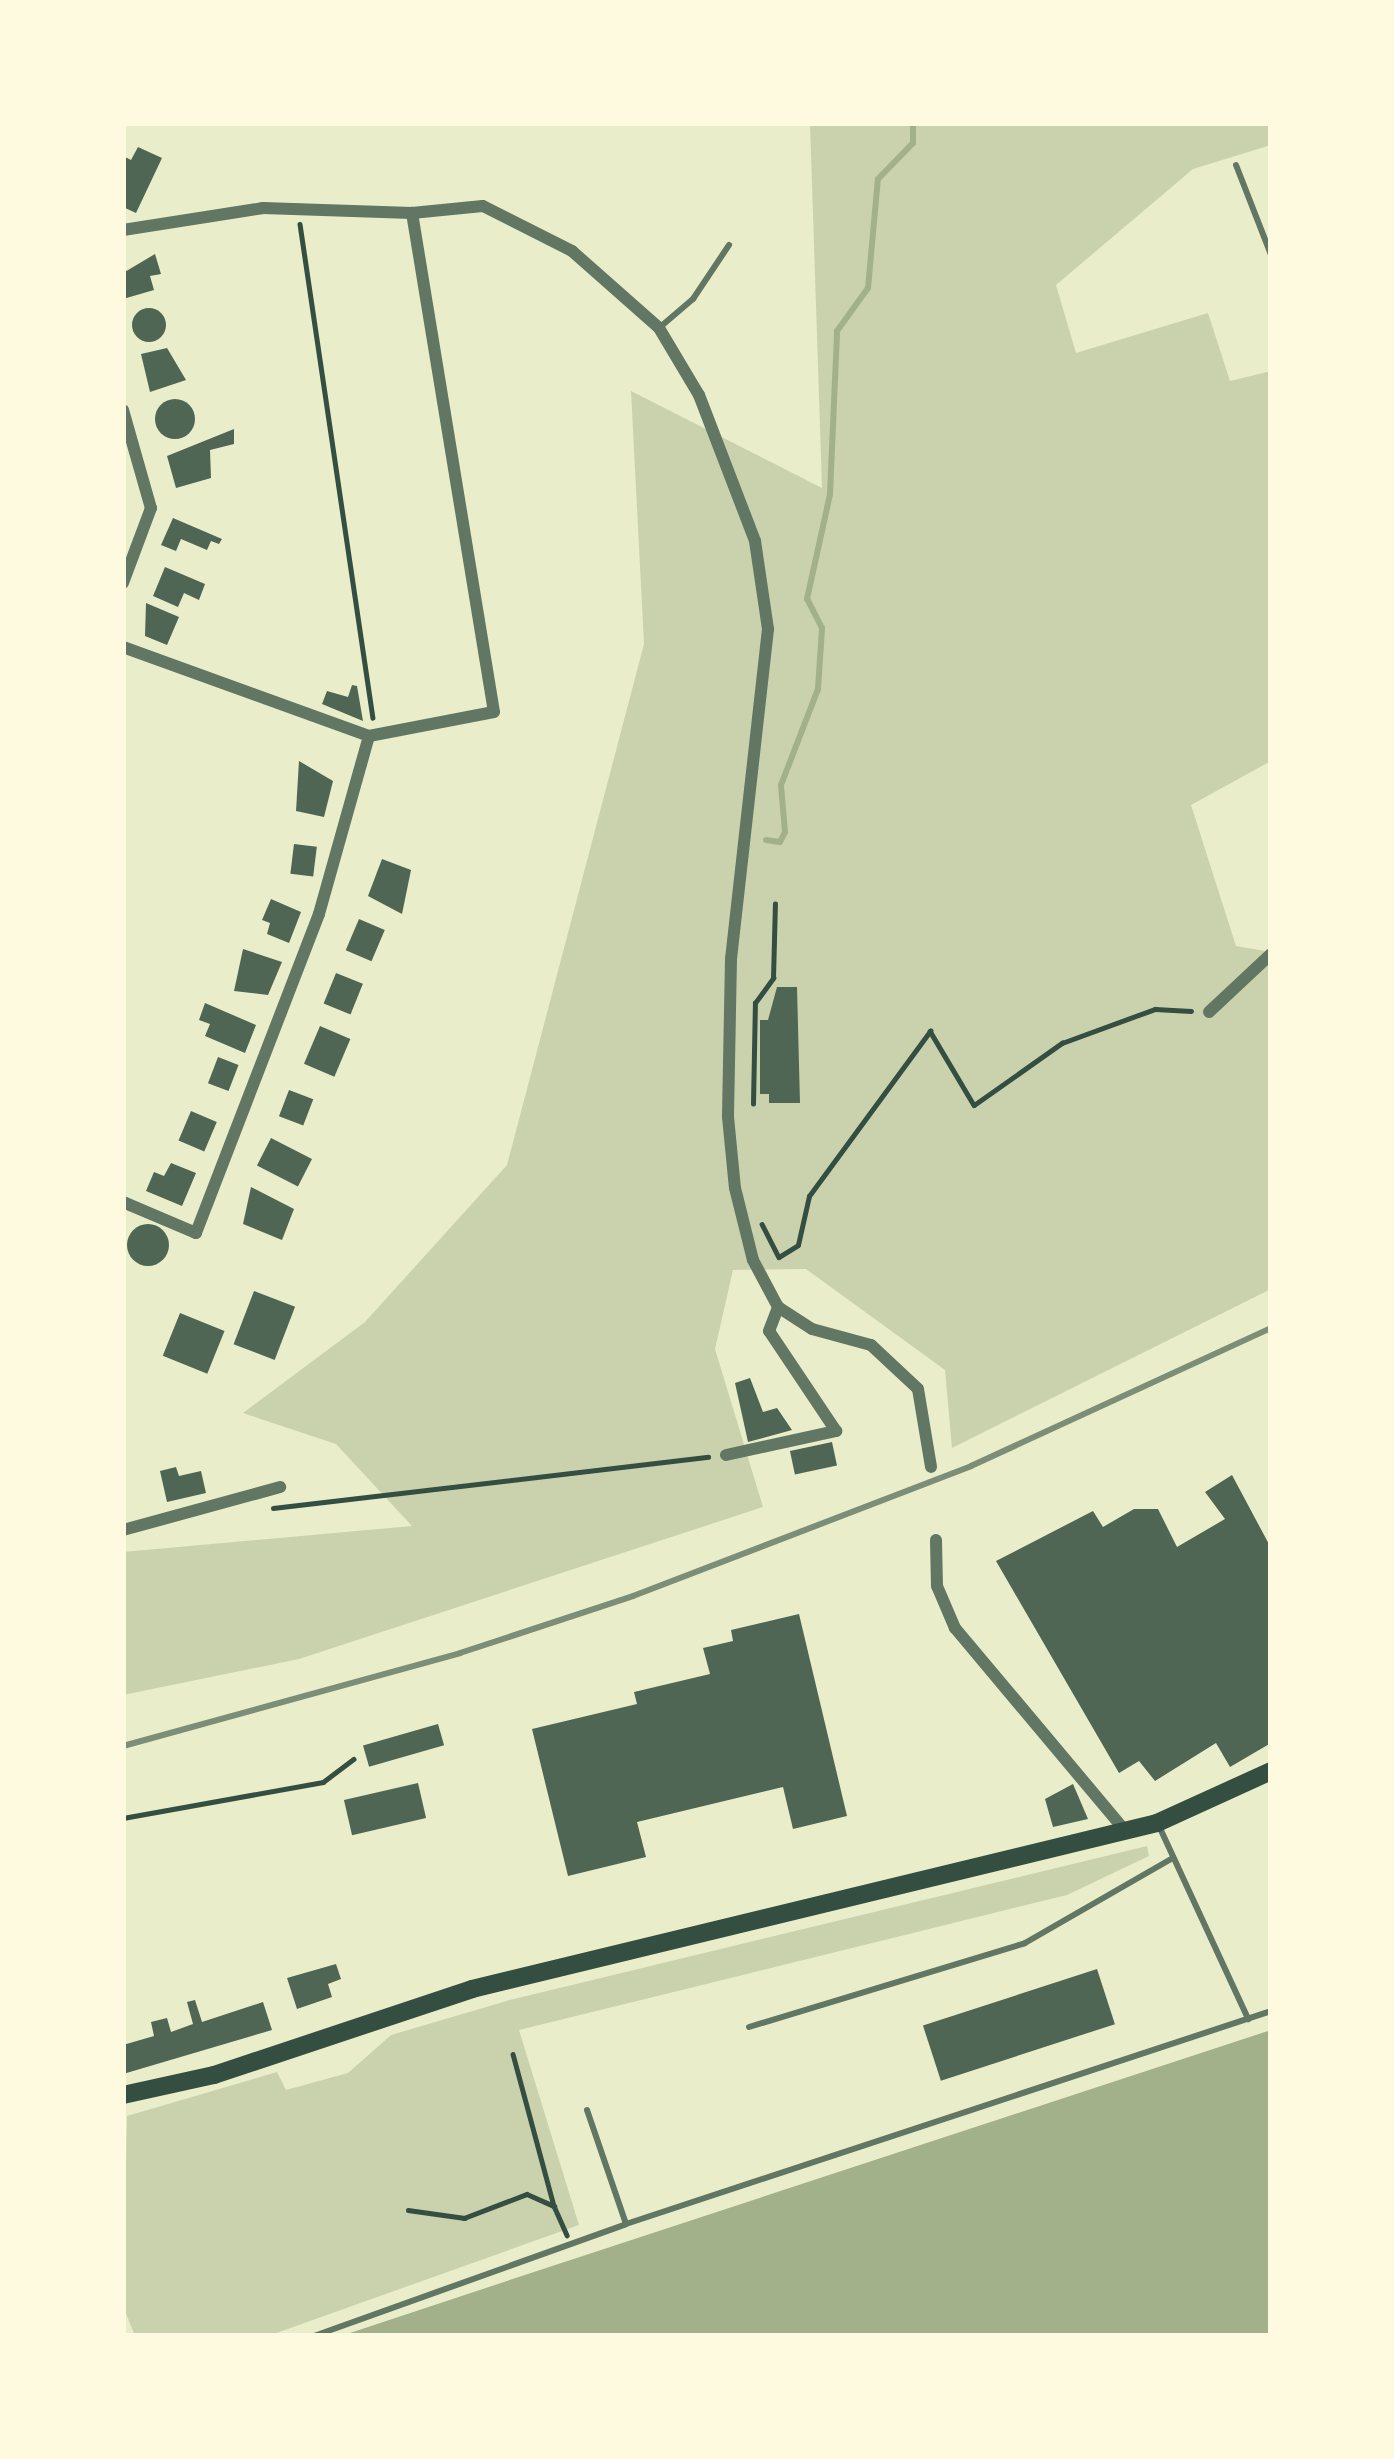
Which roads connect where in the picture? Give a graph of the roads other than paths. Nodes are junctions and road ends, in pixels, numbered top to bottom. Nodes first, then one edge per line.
1 (1236, 165) dead end
2 (412, 213) junction
3 (123, 230) edge
4 (729, 245) dead end
5 (1271, 255) edge
6 (659, 328) junction
7 (123, 410) edge
8 (123, 583) edge
9 (123, 647) edge
10 (369, 736) junction
11 (1271, 955) edge
12 (1209, 1012) road end
13 (123, 1202) edge
14 (778, 1307) junction
15 (726, 1456) road end
16 (931, 1467) dead end
17 (280, 1487) dead end
18 (123, 1530) edge
19 (936, 1540) dead end
20 (1271, 1771) edge
21 (1157, 1823) junction
22 (1126, 1832) junction
23 (1173, 1858) junction
24 (1271, 2011) edge
25 (1248, 2019) junction
26 (749, 2027) dead end
27 (123, 2095) edge
28 (587, 2110) dead end
29 (626, 2224) junction
30 (314, 2336) edge

1 - 5 lane
2 - 3 street
2 - 6 street
2 - 10 street
4 - 6 lane
6 - 14 street
7 - 8 street
9 - 10 street
10 - 13 street
11 - 12 street
14 - 15 street
14 - 16 street
17 - 18 street
19 - 22 street
20 - 21 main road
21 - 22 main road
21 - 23 lane
22 - 27 main road
23 - 25 lane
23 - 26 lane
24 - 25 lane
25 - 29 lane
28 - 29 lane
29 - 30 lane

